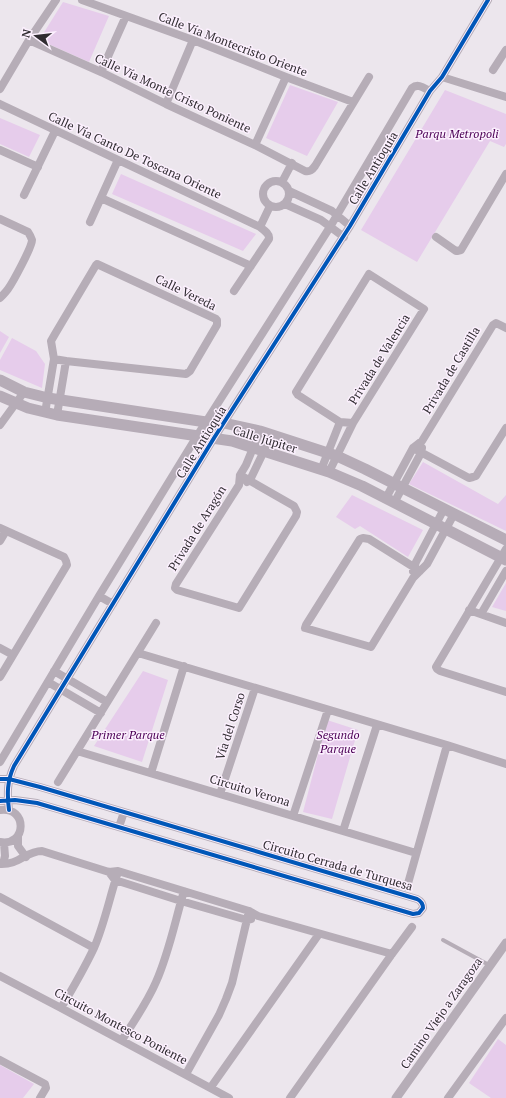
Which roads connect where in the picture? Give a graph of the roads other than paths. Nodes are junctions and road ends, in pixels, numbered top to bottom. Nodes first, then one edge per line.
1 (56, 0) edge
2 (82, 0) edge
3 (488, 0) edge
4 (126, 16) junction
5 (29, 40) junction
6 (193, 40) junction
7 (506, 50) edge
8 (493, 70) dead end
9 (101, 72) junction
10 (286, 77) junction
11 (369, 77) dead end
12 (442, 77) junction
13 (0, 89) edge
14 (430, 91) junction
15 (506, 97) edge
16 (353, 102) junction
17 (0, 104) edge
18 (166, 104) junction
19 (55, 131) junction
20 (255, 145) junction
21 (0, 150) edge
22 (118, 160) junction
23 (292, 163) junction
24 (38, 167) junction
25 (506, 174) edge
26 (282, 182) junction
27 (289, 191) junction
28 (24, 195) dead end
29 (101, 198) junction
30 (286, 204) junction
31 (270, 206) junction
32 (337, 215) junction
33 (0, 219) edge
34 (90, 222) dead end
35 (350, 226) junction
36 (260, 227) junction
37 (330, 227) junction
38 (344, 236) junction
39 (436, 237) dead end
40 (252, 266) junction
41 (234, 291) dead end
42 (0, 298) edge
43 (506, 328) edge
44 (54, 359) junction
45 (66, 361) junction
46 (0, 380) edge
47 (11, 385) junction
48 (24, 392) junction
49 (1, 398) edge
50 (48, 398) junction
51 (60, 400) junction
52 (16, 403) junction
53 (45, 413) junction
54 (57, 415) junction
55 (206, 422) junction
56 (340, 422) junction
57 (224, 423) junction
58 (353, 423) junction
59 (0, 425) edge
60 (506, 428) edge
61 (265, 433) junction
62 (197, 436) junction
63 (214, 438) junction
64 (422, 441) junction
65 (413, 448) junction
66 (258, 449) junction
67 (421, 453) junction
68 (332, 455) junction
69 (325, 471) junction
70 (240, 476) junction
71 (250, 480) junction
72 (239, 485) junction
73 (398, 486) junction
74 (390, 500) junction
75 (449, 512) junction
76 (441, 527) junction
77 (3, 530) edge
78 (506, 540) edge
79 (0, 541) edge
80 (504, 556) edge
81 (417, 569) junction
82 (506, 571) edge
83 (99, 596) junction
84 (113, 604) junction
85 (469, 610) junction
86 (481, 614) junction
87 (156, 623) dead end
88 (506, 623) edge
89 (0, 648) edge
90 (138, 653) junction
91 (13, 655) junction
92 (184, 666) junction
93 (54, 671) junction
94 (0, 677) edge
95 (67, 679) junction
96 (48, 682) junction
97 (255, 688) junction
98 (61, 690) junction
99 (506, 692) edge
100 (107, 702) junction
101 (328, 710) junction
102 (101, 712) junction
103 (377, 725) junction
104 (447, 745) junction
105 (77, 751) junction
106 (0, 762) edge
107 (506, 764) edge
108 (151, 773) junction
109 (0, 779) edge
110 (9, 779) junction
111 (58, 782) dead end
112 (220, 794) junction
113 (4, 801) edge
114 (0, 810) edge
115 (9, 810) junction
116 (124, 812) junction
117 (293, 816) junction
118 (119, 827) junction
119 (343, 831) junction
120 (18, 836) junction
121 (2, 842) edge
122 (416, 854) junction
123 (26, 857) junction
124 (2, 864) edge
125 (118, 871) junction
126 (109, 872) junction
127 (115, 880) junction
128 (407, 887) dead end
129 (184, 891) junction
130 (0, 896) edge
131 (181, 901) junction
132 (249, 911) junction
133 (258, 916) junction
134 (247, 920) junction
135 (412, 927) dead end
136 (320, 934) junction
137 (442, 940) dead end
138 (506, 943) edge
139 (94, 948) junction
140 (392, 954) junction
141 (490, 965) junction
142 (0, 976) edge
143 (61, 1008) junction
144 (506, 1018) edge
145 (122, 1040) junction
146 (0, 1060) edge
147 (186, 1074) junction
148 (210, 1087) junction
149 (40, 1098) edge
150 (229, 1098) edge
151 (290, 1098) edge
152 (396, 1098) edge
153 (448, 1098) edge

1 - 5 street
2 - 4 street, Calle Vía Montecristo Oriente
3 - 12 street
4 - 6 street, Calle Vía Montecristo Oriente
4 - 9 street
5 - 9 street, Calle Vía Monte Cristo Poniente
5 - 13 street
6 - 10 street, Calle Vía Montecristo Oriente
6 - 18 street
7 - 8 street
9 - 18 street, Calle Vía Monte Cristo Poniente
10 - 16 street, Calle Vía Montecristo Oriente
10 - 20 street
11 - 16 street
12 - 14 street
12 - 15 street
14 - 32 street, Calle Antioquía
14 - 35 street, Calle Antioquía
16 - 23 street, Calle Vía Monte Cristo Poniente
17 - 19 street, Calle Vía Canto De Toscana Oriente
18 - 20 street, Calle Vía Monte Cristo Poniente
19 - 22 street, Calle Vía Canto De Toscana Oriente
19 - 24 street
20 - 23 street, Calle Vía Monte Cristo Poniente
21 - 24 street
22 - 29 street
22 - 36 street, Calle Vía Canto De Toscana Oriente
23 - 26 street
24 - 28 street
25 - 39 street
26 - 27 street
26 - 31 street
27 - 30 street
27 - 32 street
29 - 34 street
29 - 40 street
30 - 31 street
30 - 37 street
31 - 36 street
32 - 35 street
32 - 37 street, Calle Antioquía
33 - 42 street
35 - 38 street, Calle Antioquía
36 - 40 street
37 - 38 street
37 - 55 street, Calle Antioquía
38 - 57 street, Calle Antioquía
40 - 41 street
43 - 64 street, Privada de Castilla
44 - 45 street, Calle Vereda
44 - 45 street, Calle Vereda
44 - 50 street, Calle Vereda
45 - 51 street
46 - 47 main road, Calle Júpiter
47 - 48 main road, Calle Júpiter
47 - 49 street
48 - 50 main road, Calle Júpiter
48 - 52 street
49 - 52 main road, Calle Júpiter
50 - 51 main road, Calle Júpiter
50 - 53 street, Calle Vereda
51 - 54 street
51 - 55 main road, Calle Júpiter
52 - 53 main road, Calle Júpiter
52 - 59 street
53 - 54 main road, Calle Júpiter
54 - 62 main road, Calle Júpiter
55 - 57 main road, Calle Júpiter
55 - 62 street, Calle Antioquía
56 - 58 street, Privada de Valencia
56 - 58 street, Privada de Valencia
56 - 68 street
57 - 61 main road, Calle Júpiter
57 - 63 street, Calle Antioquía
58 - 68 street
60 - 67 street
61 - 66 street, Privada de Aragón
61 - 68 main road, Calle Júpiter
62 - 63 main road, Calle Júpiter
62 - 83 street, Calle Antioquía
63 - 66 main road, Calle Júpiter
63 - 84 street, Calle Antioquía
64 - 65 street, Privada de Castilla
64 - 67 street, Privada de Castilla
65 - 67 street
65 - 73 street, Privada de Castilla
66 - 69 main road, Calle Júpiter
66 - 70 street, Privada de Aragón
66 - 71 street, Privada de Aragón
67 - 73 street, Privada de Castilla
68 - 69 street
68 - 73 main road, Calle Júpiter
69 - 74 main road, Calle Júpiter
70 - 71 street, Privada de Aragón
70 - 72 street, Privada de Aragón
71 - 72 street, Privada de Aragón
71 - 72 street, Privada de Aragón
73 - 74 street, Privada de Castilla
73 - 75 main road, Calle Júpiter
74 - 76 main road, Calle Júpiter
75 - 76 street
75 - 78 main road, Calle Júpiter
76 - 80 main road, Calle Júpiter
76 - 81 street
77 - 79 street
77 - 91 street
80 - 85 street
81 - 81 street
82 - 86 street
83 - 84 street
83 - 93 street, Calle Antioquía
84 - 95 street, Calle Antioquía
85 - 86 street
85 - 99 street
86 - 88 street
87 - 90 street
89 - 91 street
90 - 92 street
90 - 100 street
91 - 94 street
92 - 97 street
92 - 108 street
93 - 95 street
93 - 96 street, Calle Antioquía
95 - 98 street, Calle Antioquía
95 - 100 street
96 - 98 street
96 - 106 street, Calle Antioquía
97 - 101 street
97 - 112 street, Vía del Corso
98 - 102 street
98 - 110 street, Calle Antioquía
100 - 102 street
101 - 103 street
101 - 117 street
102 - 105 street
103 - 104 street
103 - 119 street
104 - 107 street
104 - 122 street
105 - 108 street, Circuito Verona
105 - 111 street
108 - 112 street, Circuito Verona
109 - 110 street, Circuito Cerrada de Turquesa
110 - 113 street, Calle Antioquía
110 - 116 street, Circuito Cerrada de Turquesa
112 - 117 street, Circuito Verona
113 - 115 street, Calle Antioquía
113 - 118 street, Circuito Cerrada de Turquesa
114 - 115 street
115 - 120 street
116 - 118 street
116 - 118 street, Circuito Cerrada de Turquesa
117 - 119 street, Circuito Verona
119 - 122 street, Circuito Verona
120 - 121 street
120 - 123 street
121 - 124 street
122 - 128 street
123 - 124 street
123 - 126 street
125 - 126 street
125 - 127 street
125 - 129 street
126 - 127 street
127 - 131 street
127 - 139 street
129 - 131 street
129 - 132 street
130 - 139 street
131 - 134 street
131 - 145 street
132 - 133 street
132 - 134 street
133 - 134 street
133 - 136 street
134 - 147 street
135 - 140 street
136 - 140 street
136 - 148 street
137 - 141 lane
138 - 141 street, Camino Viejo a Zaragoza
139 - 143 street
140 - 151 street
141 - 152 street, Camino Viejo a Zaragoza
142 - 143 street, Circuito Montesco Poniente
143 - 145 street, Circuito Montesco Poniente
144 - 153 street
145 - 147 street, Circuito Montesco Poniente
146 - 149 street
147 - 148 street, Circuito Montesco Poniente
148 - 150 street, Circuito Montesco Poniente

